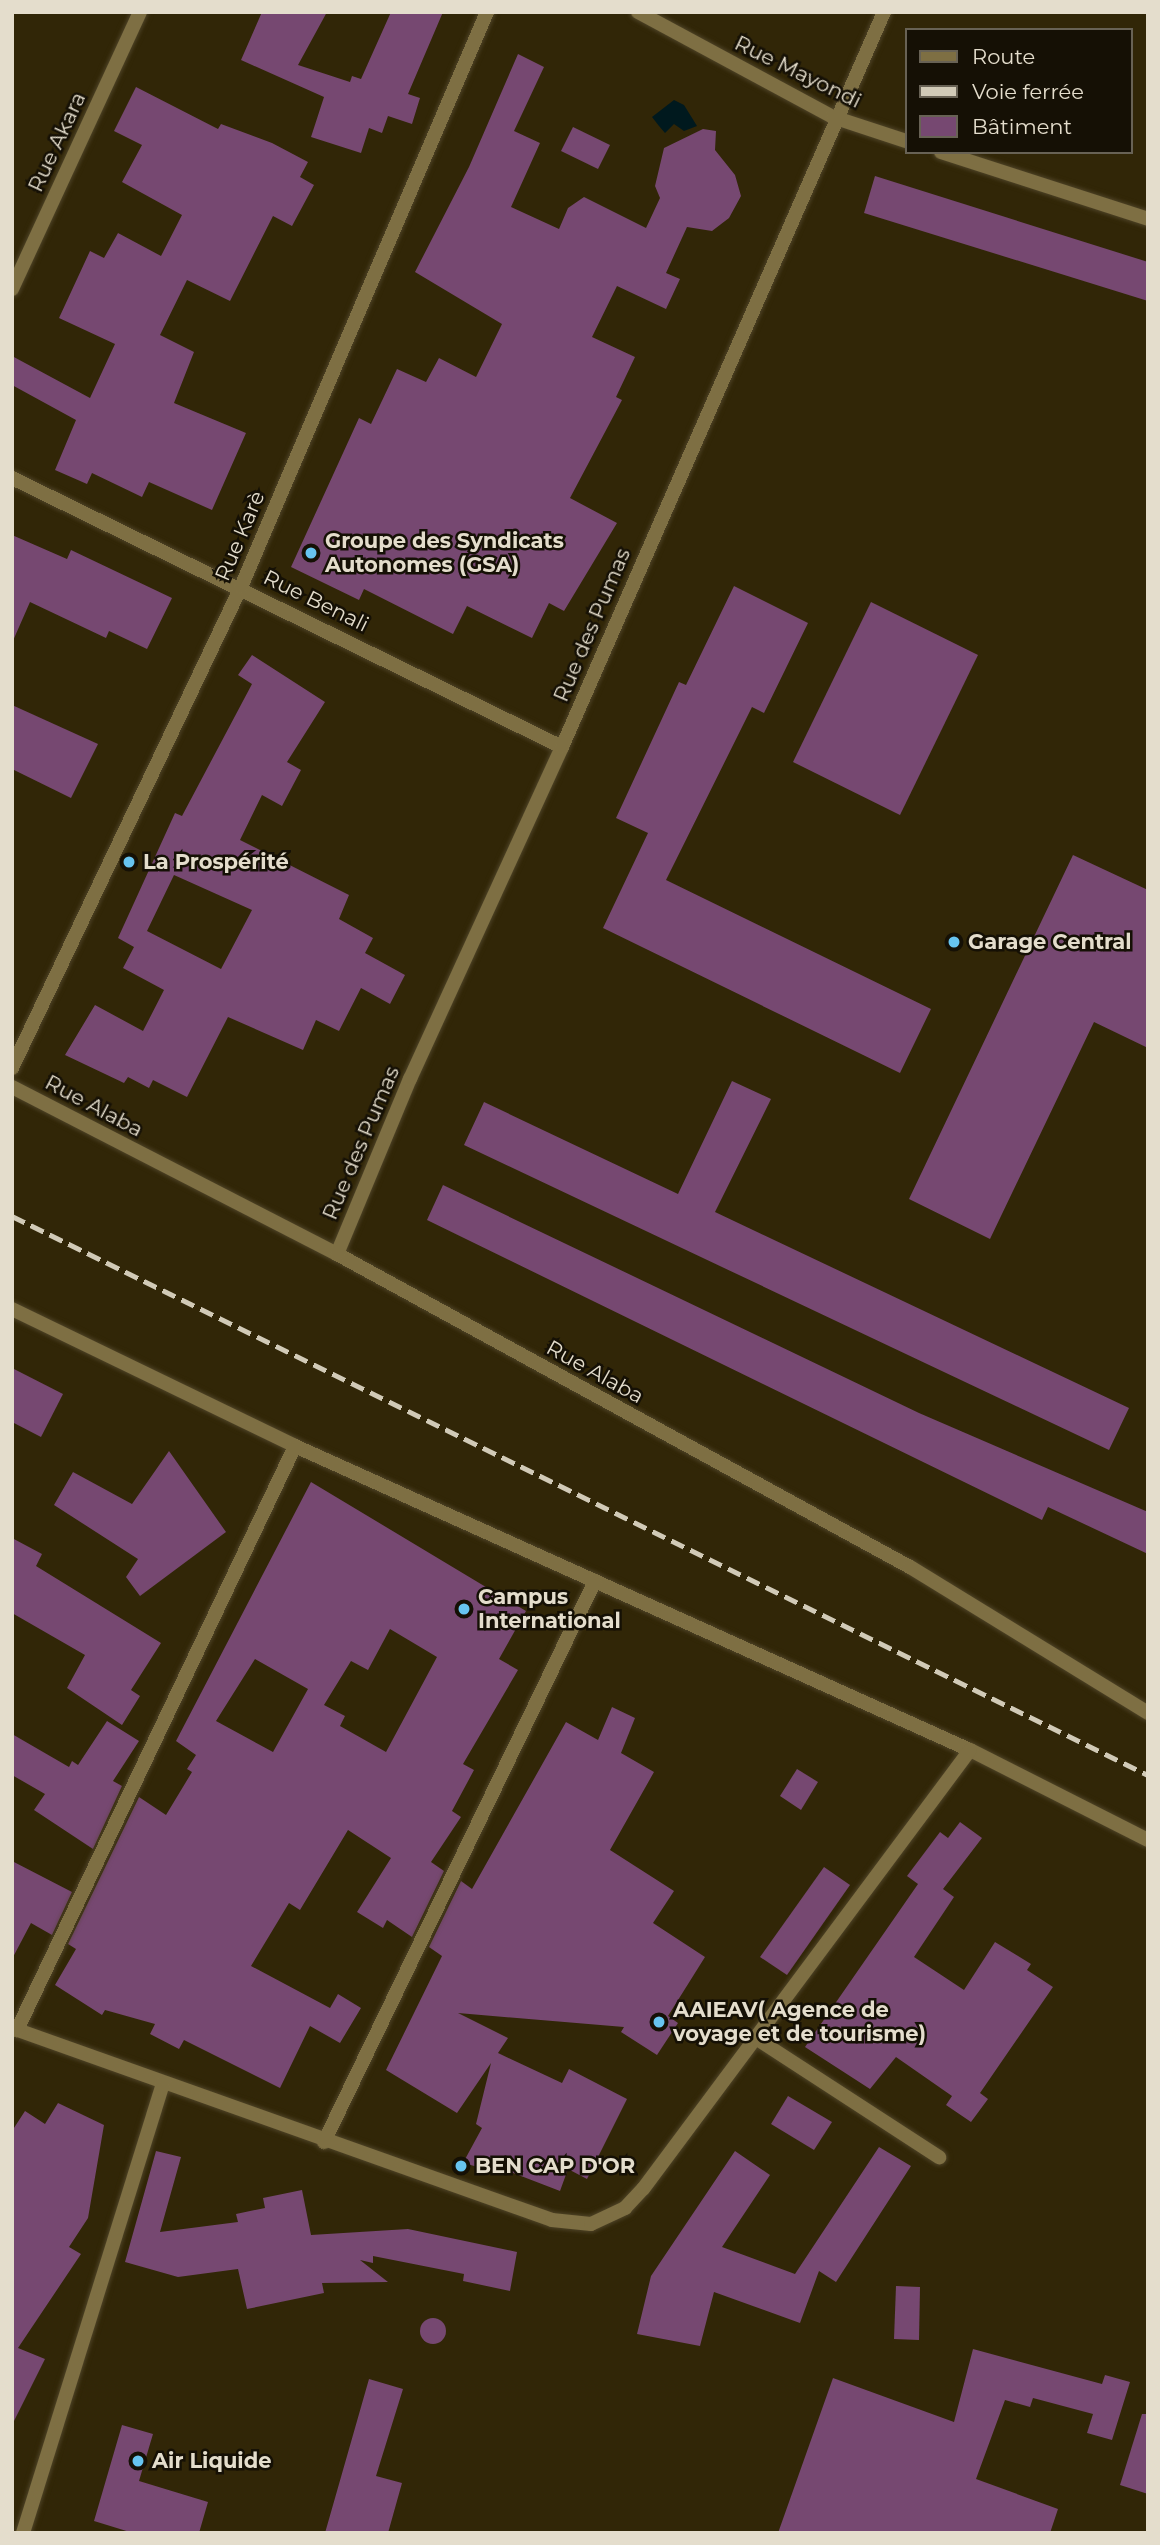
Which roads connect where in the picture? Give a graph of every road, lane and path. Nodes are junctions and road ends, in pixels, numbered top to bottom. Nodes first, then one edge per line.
1 (140, 12) edge
2 (487, 12) edge
3 (638, 12) edge
4 (884, 12) edge
5 (833, 117) junction
6 (904, 140) edge
7 (947, 154) edge
8 (1148, 219) edge
9 (12, 289) edge
10 (12, 478) edge
11 (241, 587) junction
12 (562, 747) junction
13 (12, 1068) edge
14 (12, 1087) edge
15 (337, 1254) junction
16 (12, 1308) edge
17 (295, 1446) junction
18 (595, 1581) junction
19 (1148, 1713) edge
20 (970, 1750) junction
21 (1148, 1840) edge
22 (15, 2029) edge
23 (754, 2037) junction
24 (163, 2083) junction
25 (324, 2142) junction
26 (939, 2157) dead end
27 (23, 2533) edge

1 - 9 street, Rue Akara
2 - 11 street, Rue Karè
3 - 5 street, Rue Mayondi
4 - 5 street, Rue des Pumas
5 - 6 street, Rue Mayondi
5 - 12 street, Rue des Pumas
7 - 8 street
10 - 11 street, Rue Benali
11 - 12 street, Rue Benali
11 - 13 street, Rue Karè
12 - 15 street, Rue des Pumas
14 - 15 street, Rue Alaba
15 - 19 street, Rue Alaba
16 - 17 street
17 - 18 street
17 - 22 street
18 - 20 street
18 - 25 street
20 - 21 street
20 - 23 street
22 - 24 street
23 - 25 street
23 - 26 street
24 - 25 street
24 - 27 street

